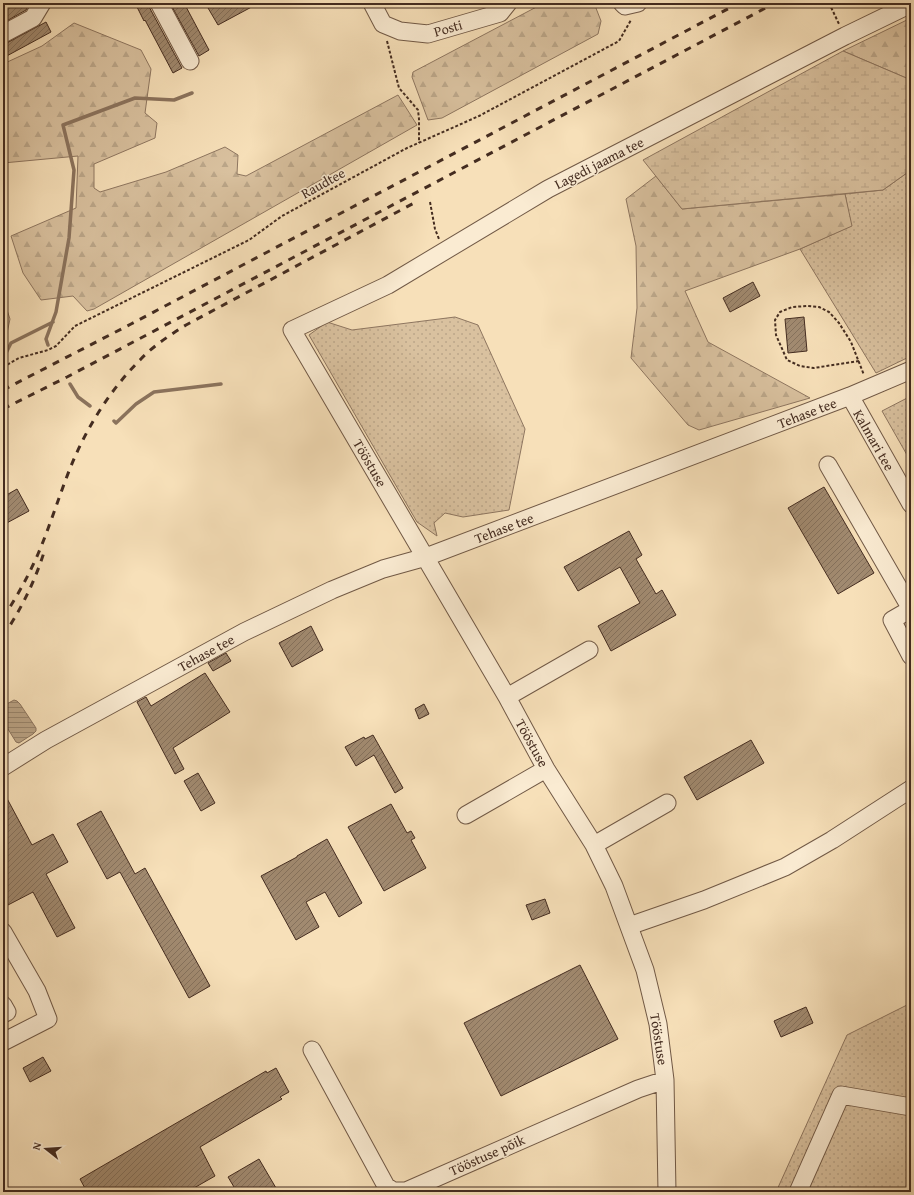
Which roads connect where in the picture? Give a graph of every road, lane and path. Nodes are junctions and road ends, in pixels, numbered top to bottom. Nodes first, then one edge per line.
1 (42, 3) edge
2 (159, 3) edge
3 (372, 3) edge
4 (508, 3) edge
5 (622, 3) edge
6 (829, 3) edge
7 (911, 4) edge
8 (636, 9) edge
9 (383, 24) junction
10 (3, 34) edge
11 (845, 36) junction
12 (190, 61) dead end
13 (419, 143) junction
14 (430, 202) dead end
15 (445, 251) junction
16 (292, 330) joint
17 (859, 361) junction
18 (3, 367) edge
19 (911, 370) edge
20 (870, 388) junction
21 (850, 396) junction
22 (828, 465) dead end
23 (911, 504) edge
24 (426, 557) junction
25 (911, 609) edge
26 (589, 650) dead end
27 (911, 656) edge
28 (507, 696) junction
29 (3, 767) edge
30 (546, 769) junction
31 (911, 789) edge
32 (667, 803) dead end
33 (466, 815) dead end
34 (594, 845) junction
35 (629, 926) junction
36 (3, 932) edge
37 (3, 1005) edge
38 (3, 1014) edge
39 (3, 1042) edge
40 (312, 1050) dead end
41 (666, 1080) junction
42 (911, 1107) edge
43 (667, 1192) edge
44 (798, 1192) edge

1 - 10 street
2 - 12 street
3 - 9 street
4 - 9 street, Posti
5 - 8 street
6 - 11 path
7 - 11 street, Lagedi jaama tee
8 - 13 path, Raudtee
9 - 13 path
11 - 15 street, Lagedi jaama tee
13 - 18 path, Raudtee
14 - 15 path
15 - 16 street, Lagedi jaama tee
16 - 24 street, Tööstuse
17 - 17 path
17 - 20 path
19 - 20 street, Tehase tee
20 - 21 street, Tehase tee
21 - 23 street, Kalmari tee
21 - 24 street, Tehase tee
22 - 25 street
24 - 28 street, Tööstuse
24 - 29 street, Tehase tee
25 - 27 street
26 - 28 street
28 - 30 street, Tööstuse
30 - 33 street
30 - 34 street, Tööstuse
31 - 35 street
32 - 34 street
34 - 35 street, Tööstuse
35 - 41 street, Tööstuse
36 - 39 street
37 - 38 street
40 - 41 street, Tööstuse põik
41 - 43 street, Tööstuse
42 - 44 street

